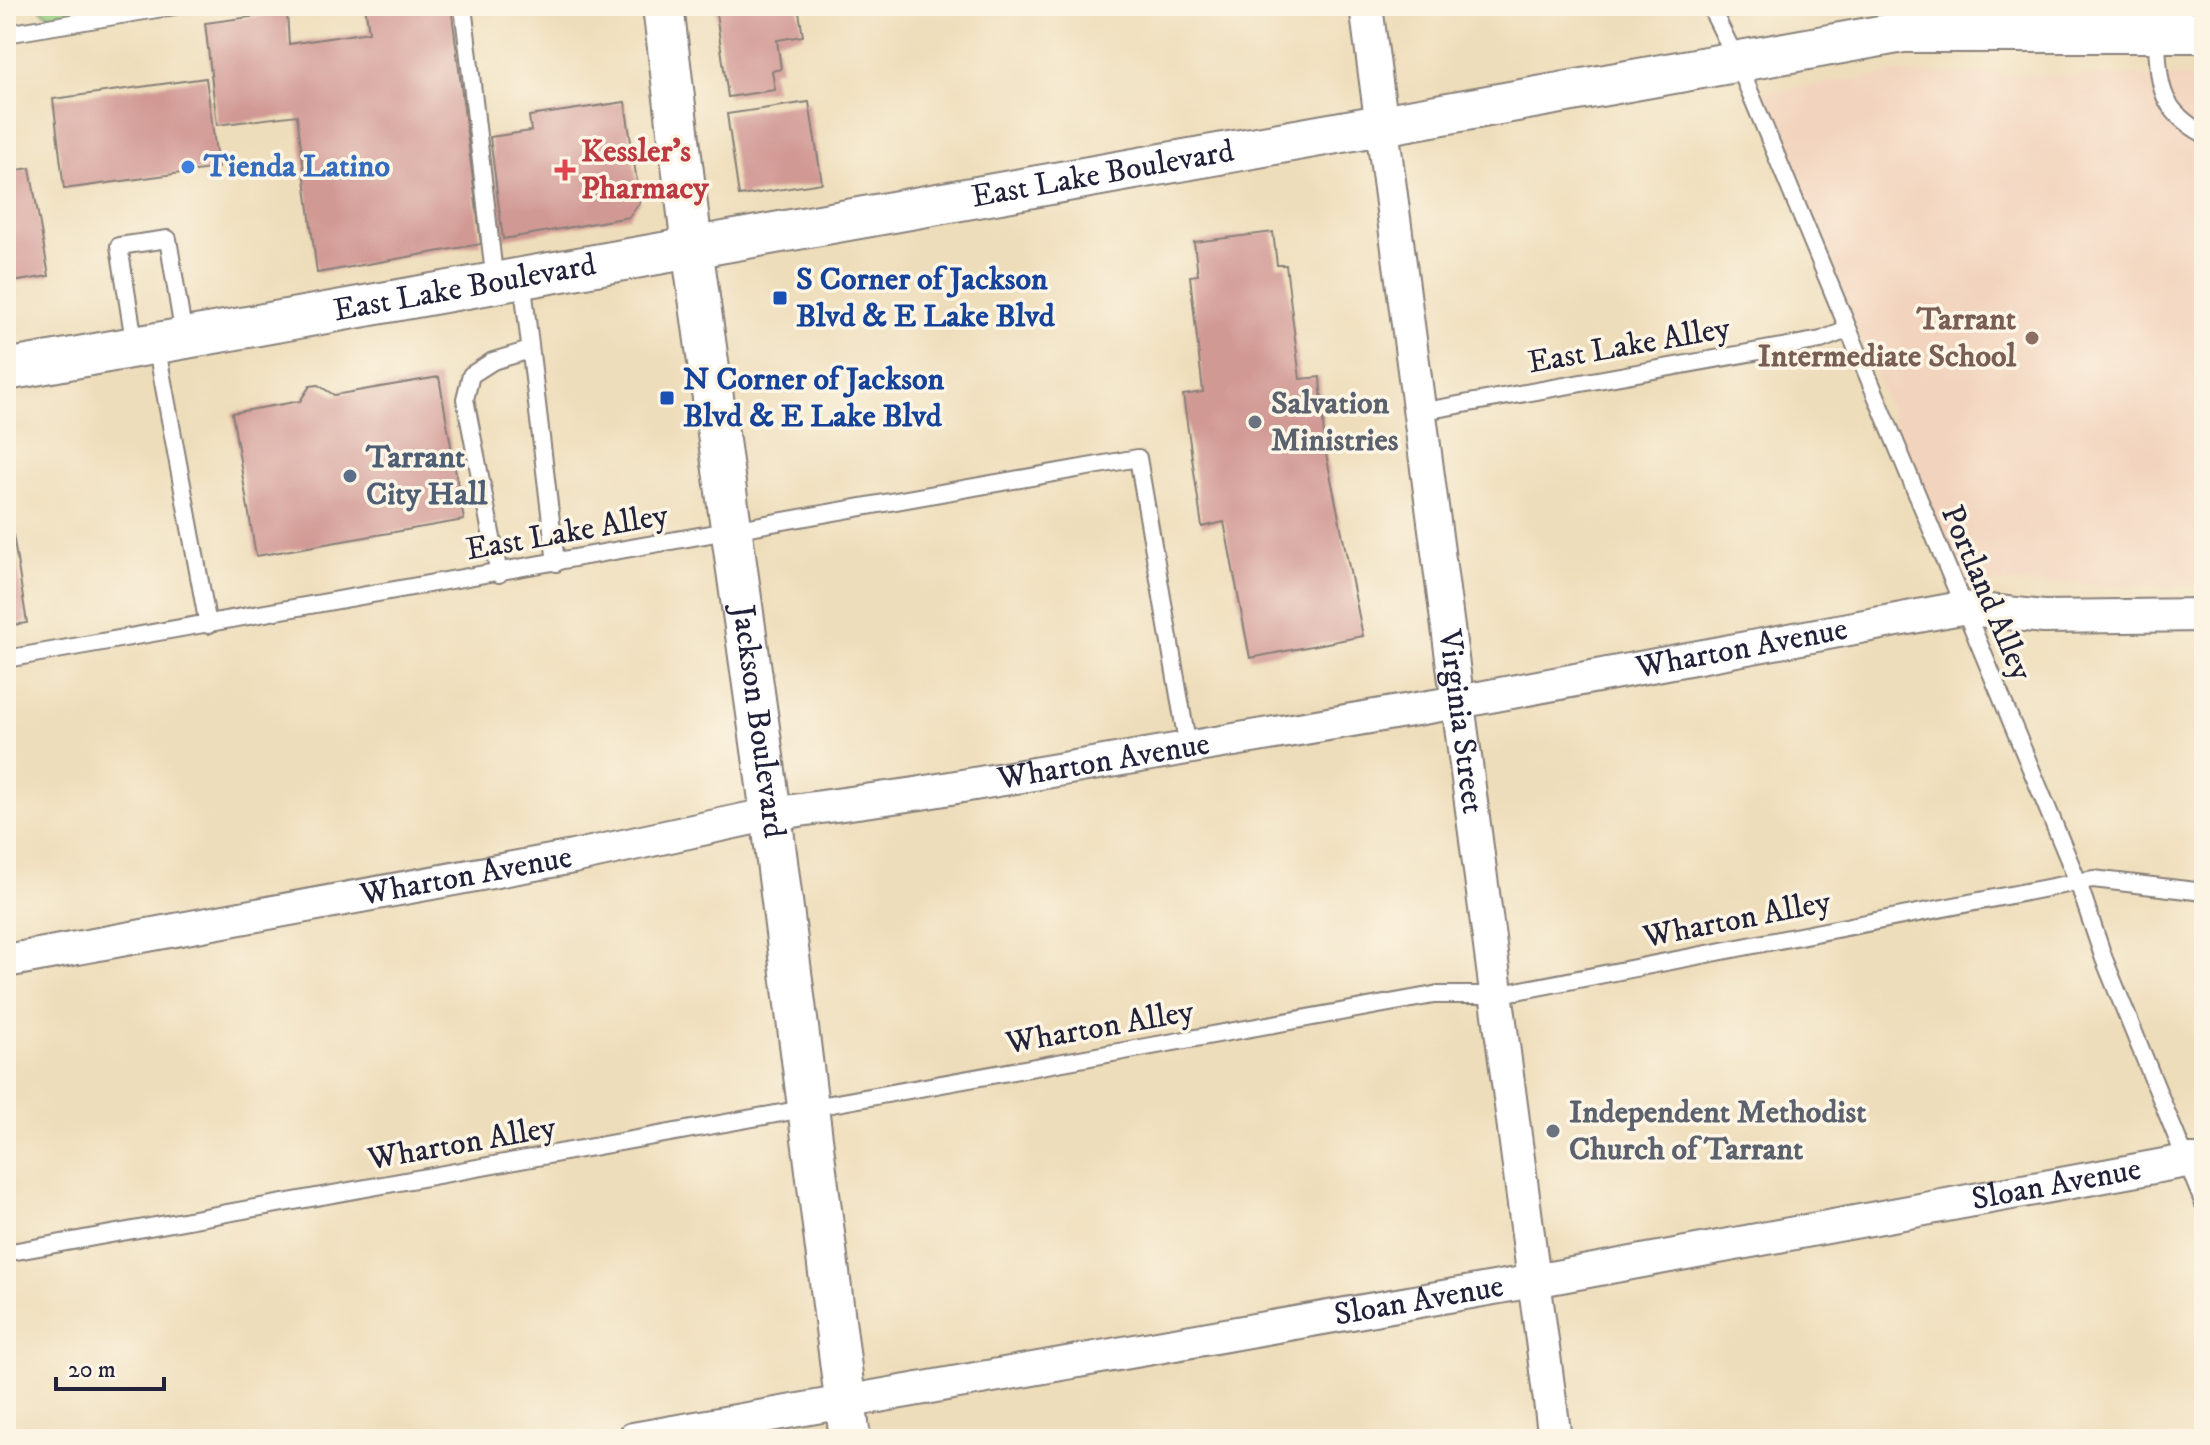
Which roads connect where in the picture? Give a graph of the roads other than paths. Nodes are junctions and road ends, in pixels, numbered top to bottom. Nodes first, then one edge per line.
1 (175, 6) edge
2 (463, 6) edge
3 (663, 6) edge
4 (1366, 6) edge
5 (1710, 6) edge
6 (2156, 32) junction
7 (2204, 32) edge
8 (6, 34) edge
9 (1737, 61) junction
10 (1381, 124) junction
11 (2204, 134) edge
12 (692, 247) junction
13 (508, 280) junction
14 (1847, 330) junction
15 (158, 343) junction
16 (530, 350) junction
17 (6, 370) edge
18 (1419, 412) junction
19 (733, 531) junction
20 (556, 563) junction
21 (499, 574) junction
22 (1961, 608) junction
23 (2204, 615) edge
24 (208, 625) junction
25 (6, 659) edge
26 (1458, 702) junction
27 (1188, 748) junction
28 (771, 814) junction
29 (2078, 882) junction
30 (2204, 892) edge
31 (6, 961) edge
32 (1496, 995) junction
33 (809, 1111) junction
34 (2195, 1161) edge
35 (2204, 1204) edge
36 (6, 1253) edge
37 (1534, 1281) junction
38 (845, 1400) junction
39 (633, 1439) edge
40 (850, 1439) edge
41 (1555, 1439) edge

1 - 8 lane
2 - 13 lane
3 - 12 street, Jackson Boulevard
4 - 10 street, Virginia Street
5 - 9 lane, Portland Alley
6 - 7 street, East Lake Boulevard
6 - 9 street, East Lake Boulevard
6 - 11 lane
9 - 10 street, East Lake Boulevard
9 - 14 lane, Portland Alley
10 - 12 street, East Lake Boulevard
10 - 18 street, Virginia Street
12 - 13 street, East Lake Boulevard
12 - 19 street, Jackson Boulevard
13 - 15 street, East Lake Boulevard
13 - 16 lane
14 - 18 lane, East Lake Alley
14 - 22 lane, Portland Alley
15 - 15 lane
15 - 17 street, East Lake Boulevard
15 - 24 lane
16 - 20 lane
16 - 21 lane
18 - 26 street, Virginia Street
19 - 20 lane, East Lake Alley
19 - 27 lane, East Lake Alley
19 - 28 street, Jackson Boulevard
20 - 21 lane, East Lake Alley
21 - 24 lane, East Lake Alley
22 - 23 street, Wharton Avenue
22 - 26 street, Wharton Avenue
22 - 29 lane, Portland Alley
24 - 25 lane, East Lake Alley
26 - 27 street, Wharton Avenue
26 - 32 street, Virginia Street
27 - 28 street, Wharton Avenue
28 - 31 street, Wharton Avenue
28 - 33 street, Jackson Boulevard
29 - 30 lane, Wharton Alley
29 - 32 lane, Wharton Alley
29 - 34 lane, Portland Alley
32 - 33 lane, Wharton Alley
32 - 37 street, Virginia Street
33 - 36 lane, Wharton Alley
33 - 38 street, Jackson Boulevard
34 - 35 lane, Portland Alley
34 - 37 street, Sloan Avenue
37 - 38 street, Sloan Avenue
37 - 41 street, Virginia Street
38 - 39 street, Sloan Avenue
38 - 40 street, Jackson Boulevard

